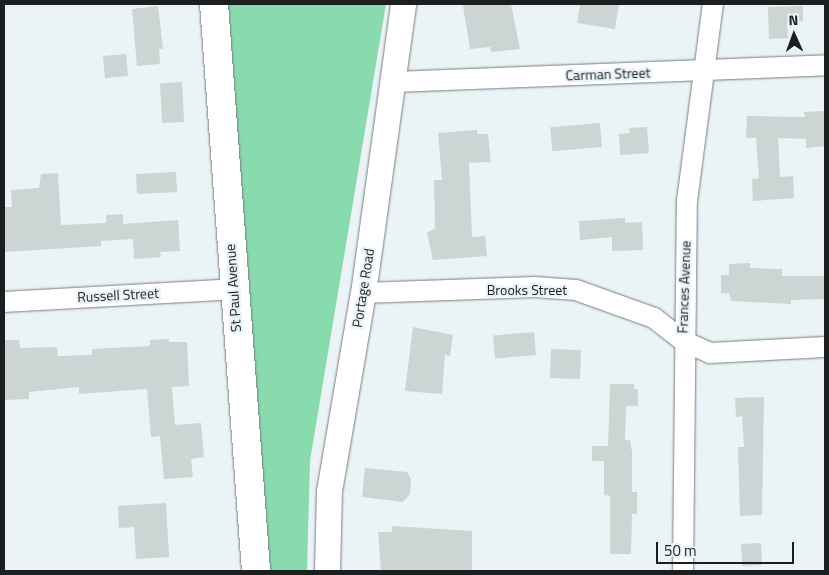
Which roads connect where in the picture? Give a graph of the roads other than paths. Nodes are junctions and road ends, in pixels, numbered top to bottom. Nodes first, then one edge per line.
1 (214, 4) edge
2 (402, 4) edge
3 (713, 4) edge
4 (825, 65) edge
5 (704, 71) junction
6 (391, 82) junction
7 (233, 289) junction
8 (363, 293) junction
9 (4, 302) edge
10 (683, 341) junction
11 (825, 347) edge
12 (256, 571) edge
13 (326, 571) edge
14 (683, 571) edge

1 - 7 main road, St Paul Avenue
2 - 6 street, Portage Road
3 - 5 street, Frances Avenue
4 - 5 street, Carman Street
5 - 6 street, Carman Street
5 - 10 street, Frances Avenue
6 - 8 street, Portage Road
7 - 9 street, Russell Street
7 - 12 main road, St Paul Avenue
8 - 10 street, Brooks Street
8 - 13 street, Portage Road
10 - 11 street, Brooks Street
10 - 14 street, Frances Avenue

